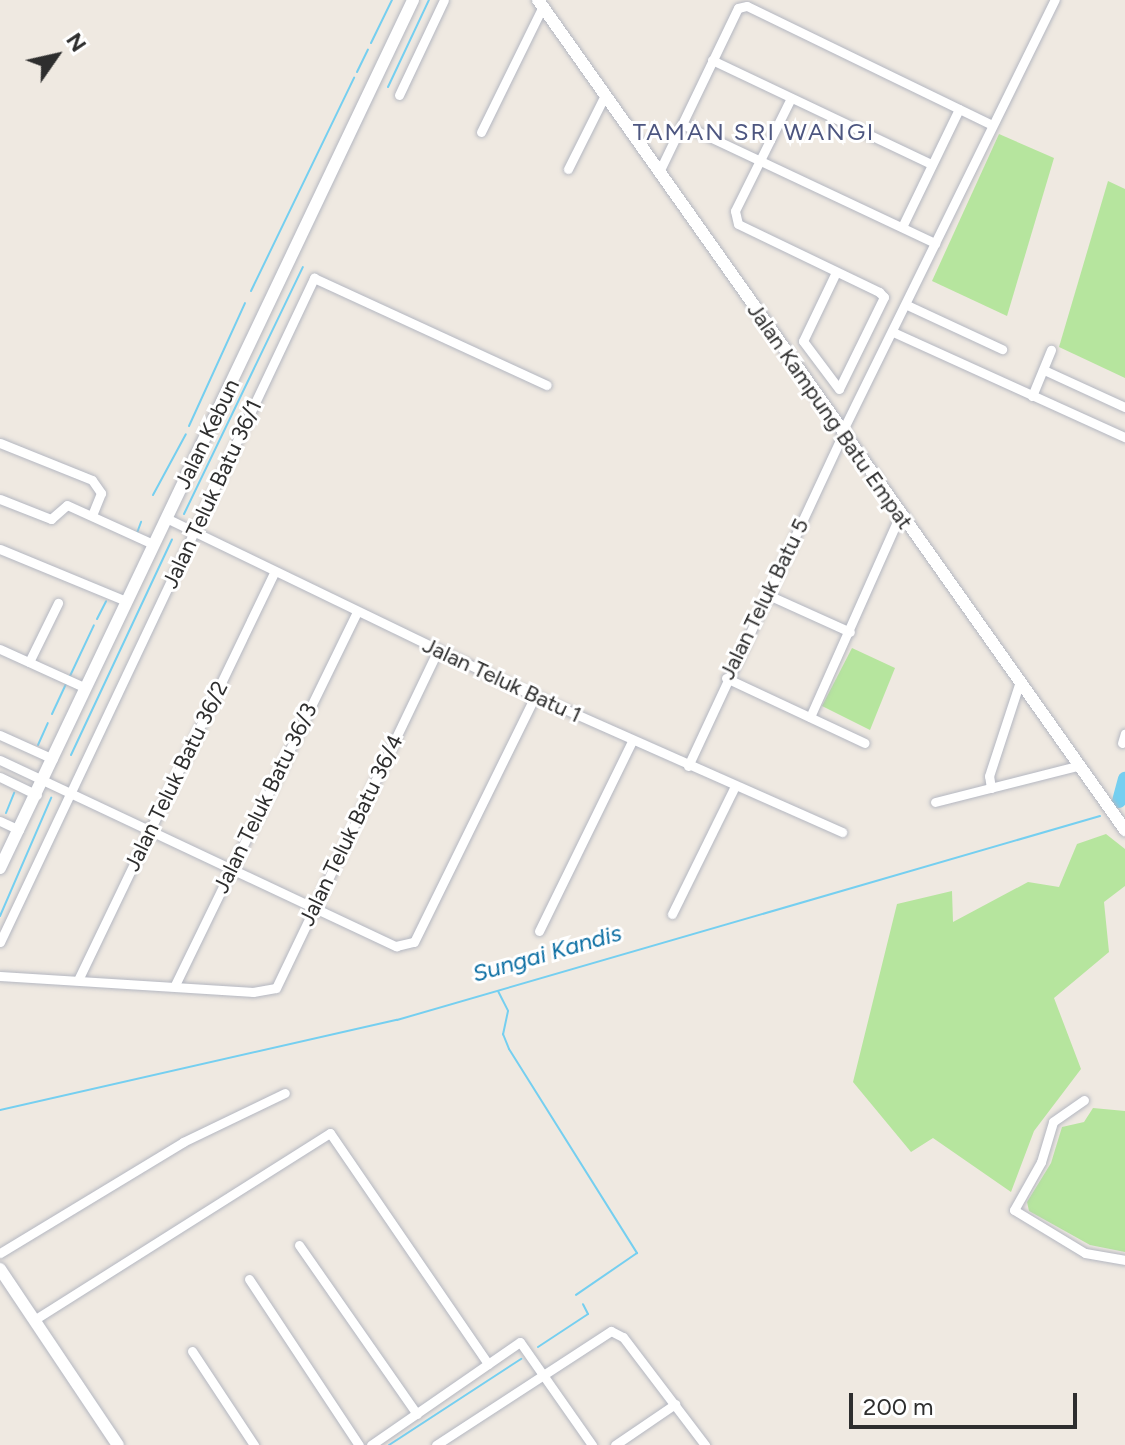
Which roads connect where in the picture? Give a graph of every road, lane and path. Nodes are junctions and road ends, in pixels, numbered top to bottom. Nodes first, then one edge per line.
1 (413, 0) edge
2 (444, 0) edge
3 (1055, 0) edge
4 (540, 3) edge
5 (712, 60) junction
6 (399, 95) dead end
7 (605, 95) junction
8 (791, 98) junction
9 (959, 109) junction
10 (682, 124) junction
11 (992, 125) junction
12 (481, 132) dead end
13 (760, 160) junction
14 (931, 164) junction
15 (568, 169) dead end
16 (659, 172) junction
17 (902, 227) junction
18 (935, 243) junction
19 (836, 272) junction
20 (907, 305) junction
21 (893, 332) junction
22 (1002, 349) dead end
23 (1051, 350) dead end
24 (1044, 370) junction
25 (547, 385) dead end
26 (1032, 396) junction
27 (1125, 407) edge
28 (842, 433) junction
29 (1125, 437) edge
30 (0, 443) edge
31 (0, 499) edge
32 (92, 515) junction
33 (900, 515) junction
34 (166, 518) junction
35 (194, 532) junction
36 (153, 544) junction
37 (0, 549) edge
38 (274, 573) junction
39 (766, 594) junction
40 (126, 601) junction
41 (58, 603) dead end
42 (357, 612) junction
43 (850, 632) junction
44 (0, 649) edge
45 (438, 650) junction
46 (29, 662) junction
47 (726, 678) junction
48 (1019, 684) junction
49 (86, 688) junction
50 (535, 696) junction
51 (810, 717) junction
52 (0, 735) edge
53 (632, 741) junction
54 (865, 743) dead end
55 (53, 759) junction
56 (0, 760) edge
57 (688, 766) junction
58 (1077, 766) junction
59 (0, 777) edge
60 (44, 779) junction
61 (735, 786) junction
62 (991, 788) junction
63 (72, 792) junction
64 (37, 795) junction
65 (935, 802) dead end
66 (0, 821) edge
67 (150, 829) junction
68 (19, 830) junction
69 (1125, 830) edge
70 (842, 832) dead end
71 (1, 865) edge
72 (230, 867) junction
73 (313, 906) junction
74 (672, 914) dead end
75 (539, 931) dead end
76 (0, 942) edge
77 (0, 976) edge
78 (78, 980) junction
79 (175, 985) junction
80 (285, 1093) dead end
81 (1084, 1100) dead end
82 (299, 1245) dead end
83 (0, 1253) edge
84 (1125, 1260) edge
85 (0, 1269) edge
86 (249, 1279) dead end
87 (34, 1320) junction
88 (192, 1351) dead end
89 (488, 1364) junction
90 (542, 1374) junction
91 (675, 1404) junction
92 (417, 1414) junction
93 (118, 1445) edge
94 (254, 1445) edge
95 (359, 1445) edge
96 (371, 1445) edge
97 (436, 1445) edge
98 (592, 1445) edge
99 (615, 1445) edge
100 (705, 1445) edge

1 - 34 main road, Jalan Kebun
2 - 6 street
3 - 11 street, Jalan Teluk Batu 5
4 - 7 main road, Jalan Kampung Batu Empat
4 - 12 street
5 - 8 street
5 - 9 street
5 - 10 street
7 - 15 street
7 - 16 main road, Jalan Kampung Batu Empat
8 - 13 street
8 - 14 street
9 - 11 street
9 - 14 street
10 - 13 street
10 - 16 street
11 - 18 street, Jalan Teluk Batu 5
13 - 17 street
13 - 19 street
14 - 17 street
16 - 28 main road, Jalan Kampung Batu Empat
17 - 18 street
18 - 20 street, Jalan Teluk Batu 5
19 - 19 street
20 - 21 street, Jalan Teluk Batu 5
20 - 22 street
21 - 26 street
21 - 28 street, Jalan Teluk Batu 5
23 - 24 street
24 - 26 street
24 - 27 street
25 - 35 street, Jalan Teluk Batu 36/1
26 - 29 street
28 - 33 main road, Jalan Kampung Batu Empat
28 - 39 street, Jalan Teluk Batu 5
30 - 32 street
31 - 32 street
32 - 36 street
33 - 43 street
33 - 48 main road, Jalan Kampung Batu Empat
34 - 35 street, Jalan Teluk Batu 1
34 - 36 main road, Jalan Kebun
35 - 38 street, Jalan Teluk Batu 1
35 - 63 street, Jalan Teluk Batu 36/1
36 - 40 main road, Jalan Kebun
37 - 40 street
38 - 42 street, Jalan Teluk Batu 1
38 - 67 street, Jalan Teluk Batu 36/2
39 - 43 street
39 - 47 street, Jalan Teluk Batu 5
40 - 49 main road, Jalan Kebun
41 - 46 street
42 - 45 street, Jalan Teluk Batu 1
42 - 72 street, Jalan Teluk Batu 36/3
43 - 51 street
44 - 46 street
45 - 50 street, Jalan Teluk Batu 1
45 - 73 street, Jalan Teluk Batu 36/4
46 - 49 street
47 - 51 street
47 - 57 street, Jalan Teluk Batu 5
48 - 58 main road, Jalan Kampung Batu Empat
48 - 62 street
49 - 55 main road, Jalan Kebun
50 - 53 street, Jalan Teluk Batu 1
50 - 73 street
51 - 54 street
52 - 55 street
53 - 57 street, Jalan Teluk Batu 1
53 - 75 street
55 - 60 main road, Jalan Kebun
56 - 60 street
57 - 61 street, Jalan Teluk Batu 1
58 - 62 street
58 - 69 main road, Jalan Kampung Batu Empat
59 - 64 street
60 - 63 street
60 - 64 main road, Jalan Kebun
61 - 70 street, Jalan Teluk Batu 1
61 - 74 street
62 - 65 street
63 - 67 street
63 - 76 street, Jalan Teluk Batu 36/1
64 - 68 main road, Jalan Kebun
66 - 68 street
67 - 72 street
67 - 78 street, Jalan Teluk Batu 36/2
68 - 71 main road, Jalan Kebun
72 - 73 street
72 - 79 street, Jalan Teluk Batu 36/3
73 - 79 street, Jalan Teluk Batu 36/4
77 - 78 street
78 - 79 street
80 - 83 street
81 - 84 street
82 - 92 street
85 - 87 main road
86 - 95 street
87 - 89 street
87 - 93 main road
88 - 94 street
89 - 90 street
89 - 92 street
90 - 91 street
90 - 97 street
90 - 98 street
91 - 99 street
91 - 100 street
92 - 96 street

